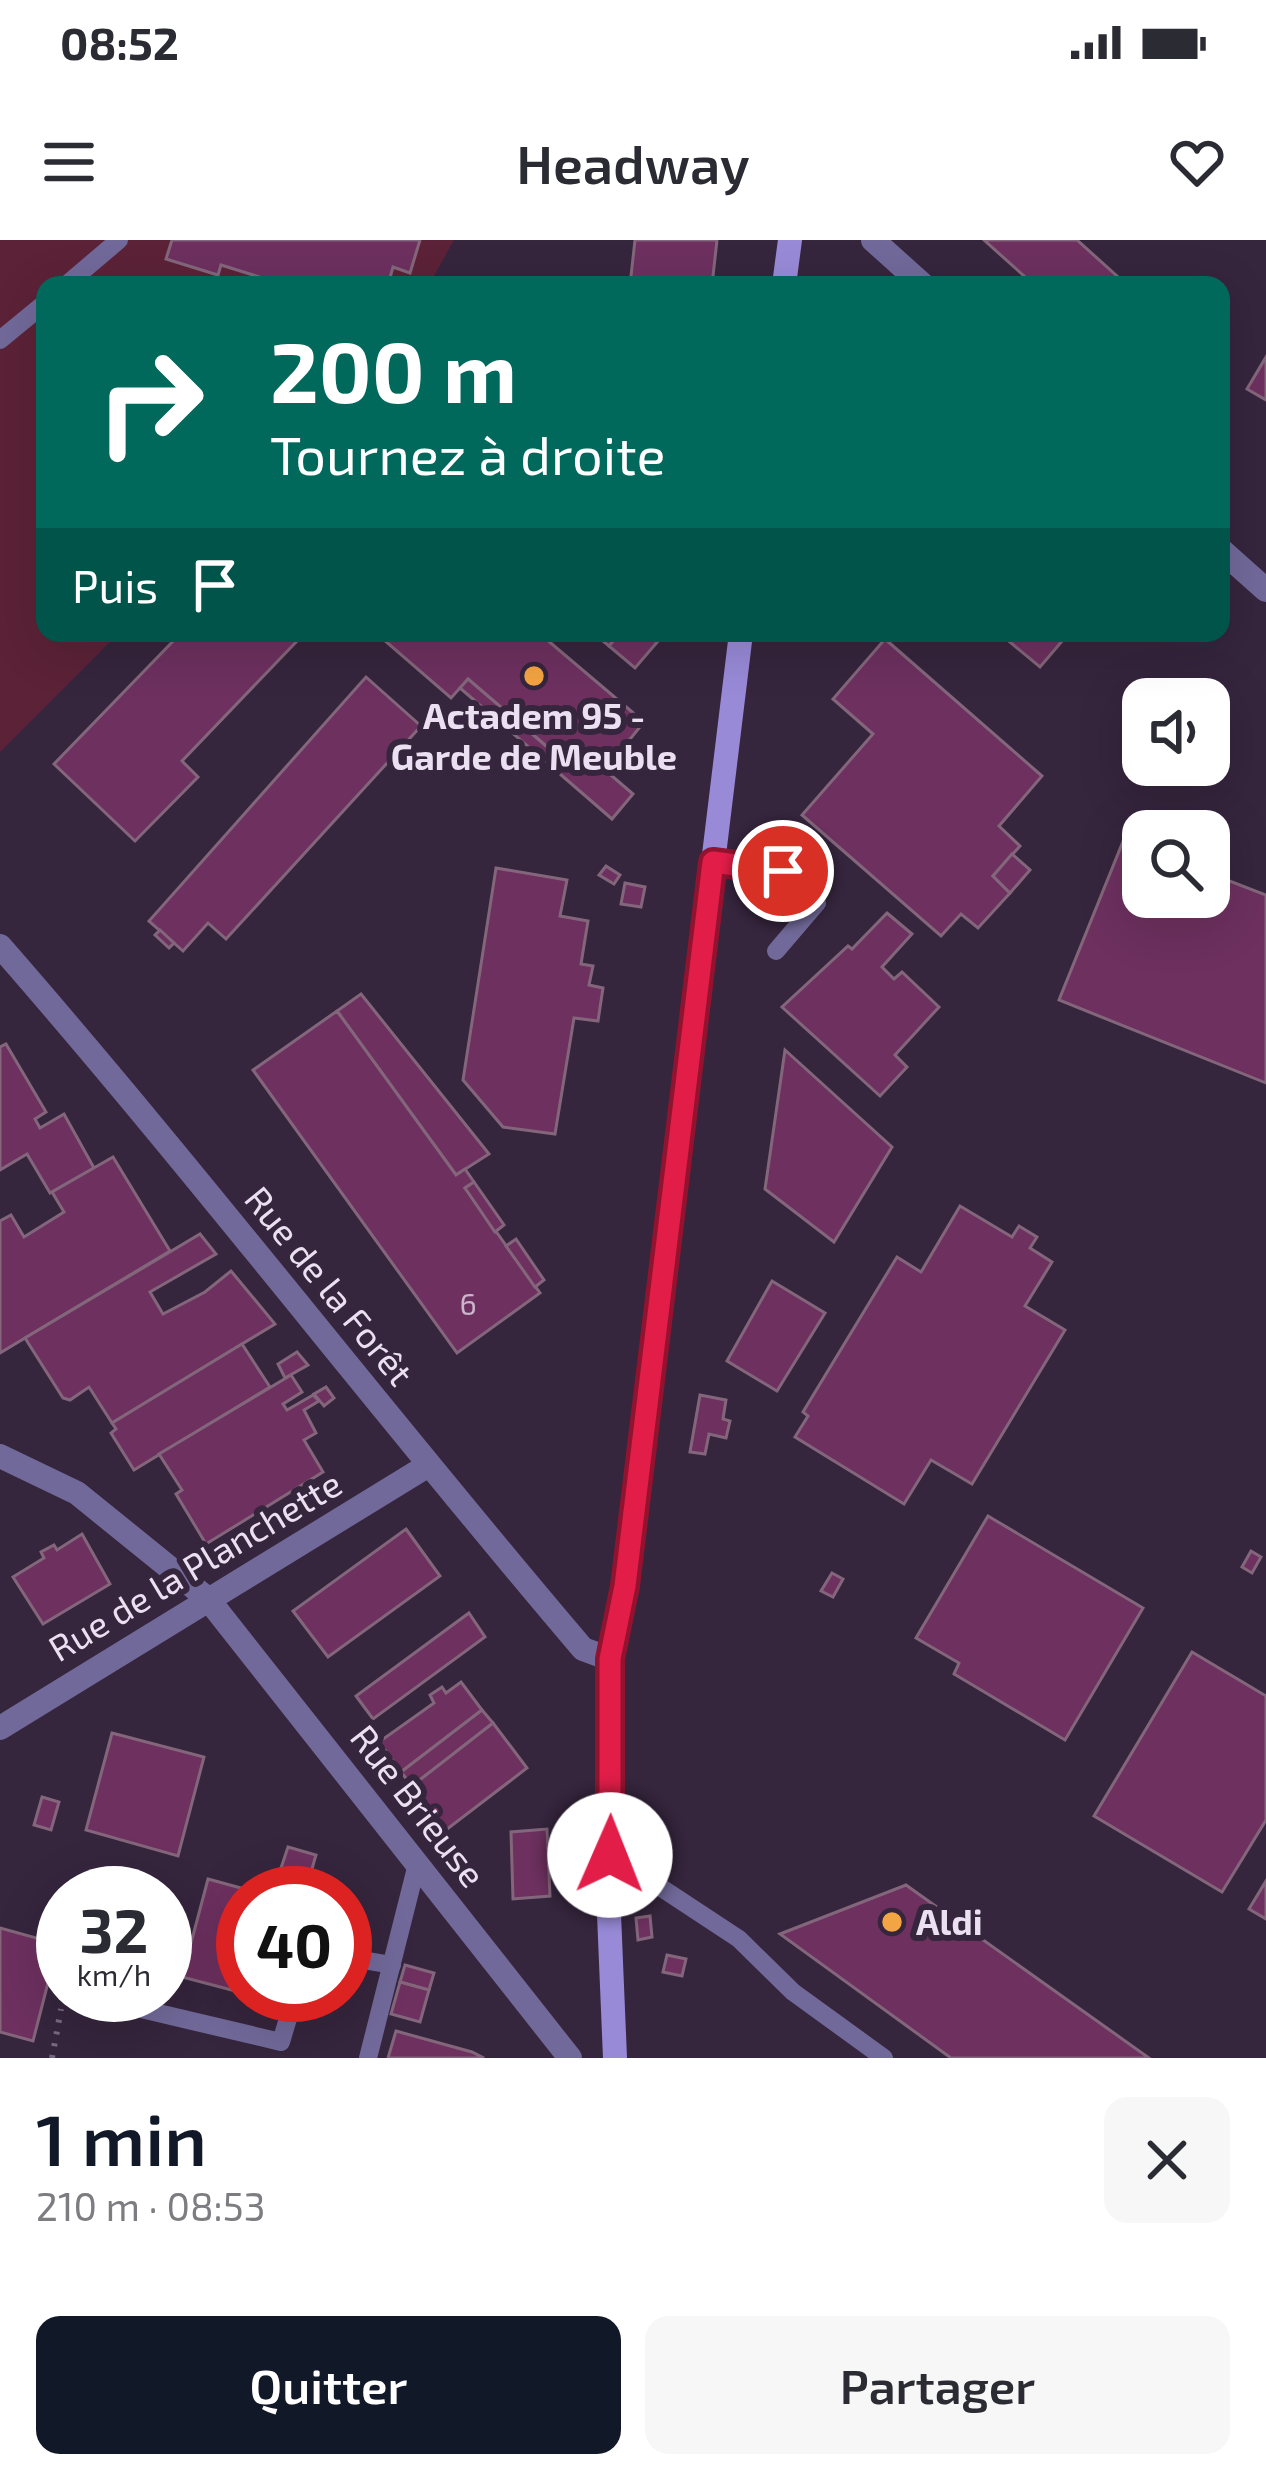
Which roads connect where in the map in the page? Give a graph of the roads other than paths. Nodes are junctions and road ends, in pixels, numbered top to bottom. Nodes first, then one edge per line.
1 (118, 240) edge
2 (790, 240) edge
3 (872, 240) edge
4 (76, 276) edge
5 (785, 276) edge
6 (913, 276) edge
7 (36, 310) edge
8 (0, 340) edge
9 (1230, 558) edge
10 (1266, 590) edge
11 (740, 642) edge
12 (713, 862) junction
13 (0, 946) edge
14 (776, 951) dead end
15 (0, 1456) edge
16 (427, 1466) junction
17 (208, 1599) junction
18 (610, 1659) junction
19 (1, 1729) edge
20 (610, 1855) junction
21 (417, 1864) junction
22 (372, 1962) edge
23 (392, 1965) junction
24 (192, 2021) edge
25 (287, 2022) edge
26 (368, 2058) edge
27 (570, 2058) edge
28 (615, 2058) edge
29 (884, 2058) edge

1 - 4 lane
2 - 5 street
3 - 6 street
7 - 8 lane
9 - 10 street
11 - 12 street
12 - 14 lane
12 - 18 street
13 - 16 street, Rue de la Forêt
15 - 17 street, Rue Brieuse
16 - 17 street, Rue de la Planchette
16 - 18 street, Rue de la Forêt
17 - 19 street, Rue de la Planchette
17 - 21 street, Rue Brieuse
18 - 20 street
20 - 28 street
20 - 29 lane
21 - 23 lane
21 - 27 street, Rue Brieuse
22 - 23 lane
23 - 26 lane
24 - 25 lane

